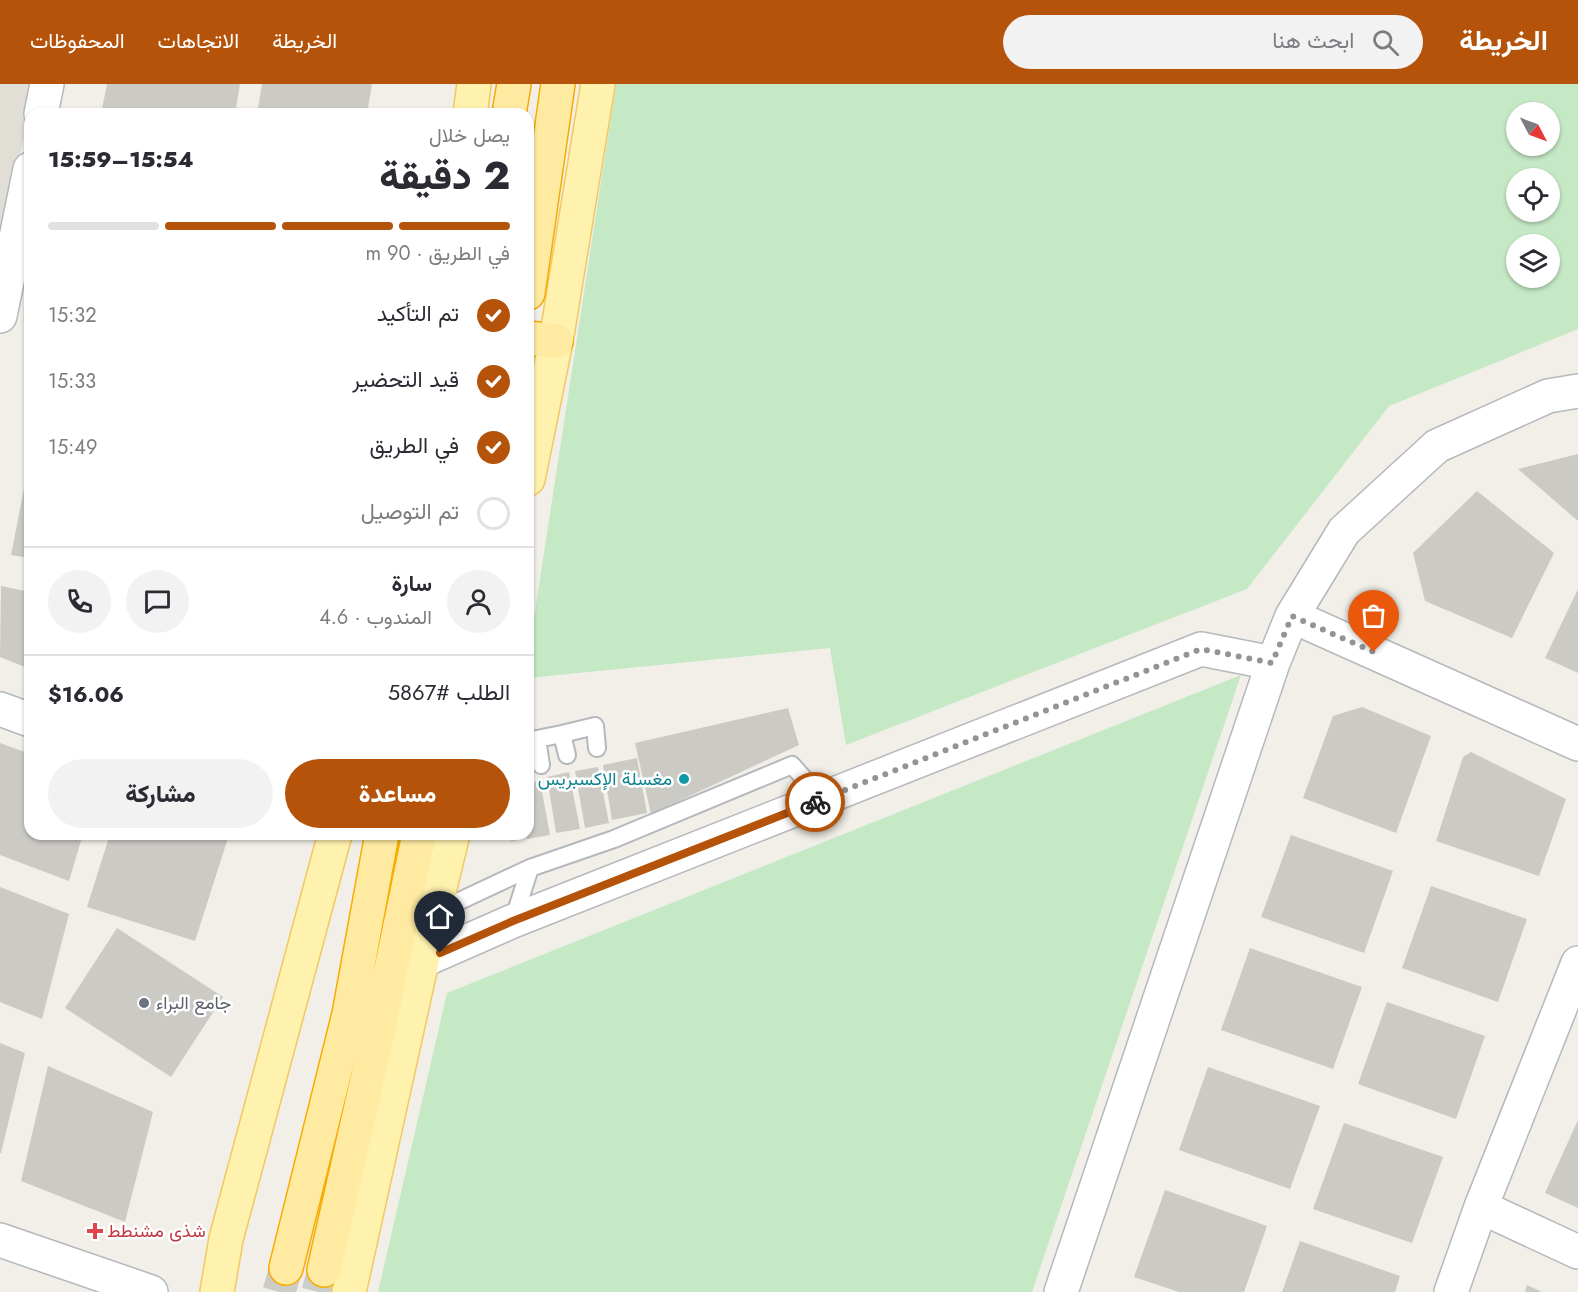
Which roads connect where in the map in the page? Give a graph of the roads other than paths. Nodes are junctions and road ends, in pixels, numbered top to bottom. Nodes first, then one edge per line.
1 (47, 84) edge
2 (474, 84) edge
3 (513, 84) edge
4 (558, 84) edge
5 (598, 84) edge
6 (42, 108) edge
7 (471, 108) edge
8 (510, 108) edge
9 (24, 198) edge
10 (534, 252) edge
11 (0, 316) edge
12 (542, 340) edge
13 (1578, 391) edge
14 (534, 419) edge
15 (1292, 616) junction
16 (1272, 663) junction
17 (0, 709) edge
18 (24, 718) edge
19 (562, 734) junction
20 (534, 741) edge
21 (534, 744) edge
22 (1578, 744) edge
23 (597, 748) dead end
24 (567, 755) dead end
25 (541, 765) dead end
26 (822, 799) junction
27 (333, 840) edge
28 (381, 840) edge
29 (418, 840) edge
30 (452, 840) edge
31 (530, 868) junction
32 (434, 913) junction
33 (513, 921) junction
34 (422, 960) junction
35 (1578, 963) edge
36 (1481, 1207) junction
37 (0, 1240) edge
38 (1578, 1252) edge
39 (286, 1268) tunnel mouth
40 (324, 1270) tunnel mouth
41 (151, 1292) edge
42 (217, 1292) edge
43 (349, 1292) tunnel mouth
44 (1061, 1292) edge
45 (1451, 1292) edge

1 - 6 street
2 - 7 main road
3 - 8 highway
4 - 10 highway
5 - 12 main road
9 - 11 street
12 - 14 main road
13 - 15 street
15 - 16 street
15 - 22 street
16 - 26 street
16 - 44 street
17 - 18 street
19 - 20 lane
19 - 23 lane
19 - 24 lane
21 - 25 lane
26 - 31 lane
26 - 33 street
27 - 42 main road
28 - 39 highway
29 - 40 highway
30 - 32 main road
31 - 32 lane
31 - 33 lane
32 - 34 main road
33 - 34 street
34 - 43 main road
35 - 36 street
36 - 38 street
36 - 45 street
37 - 41 street

